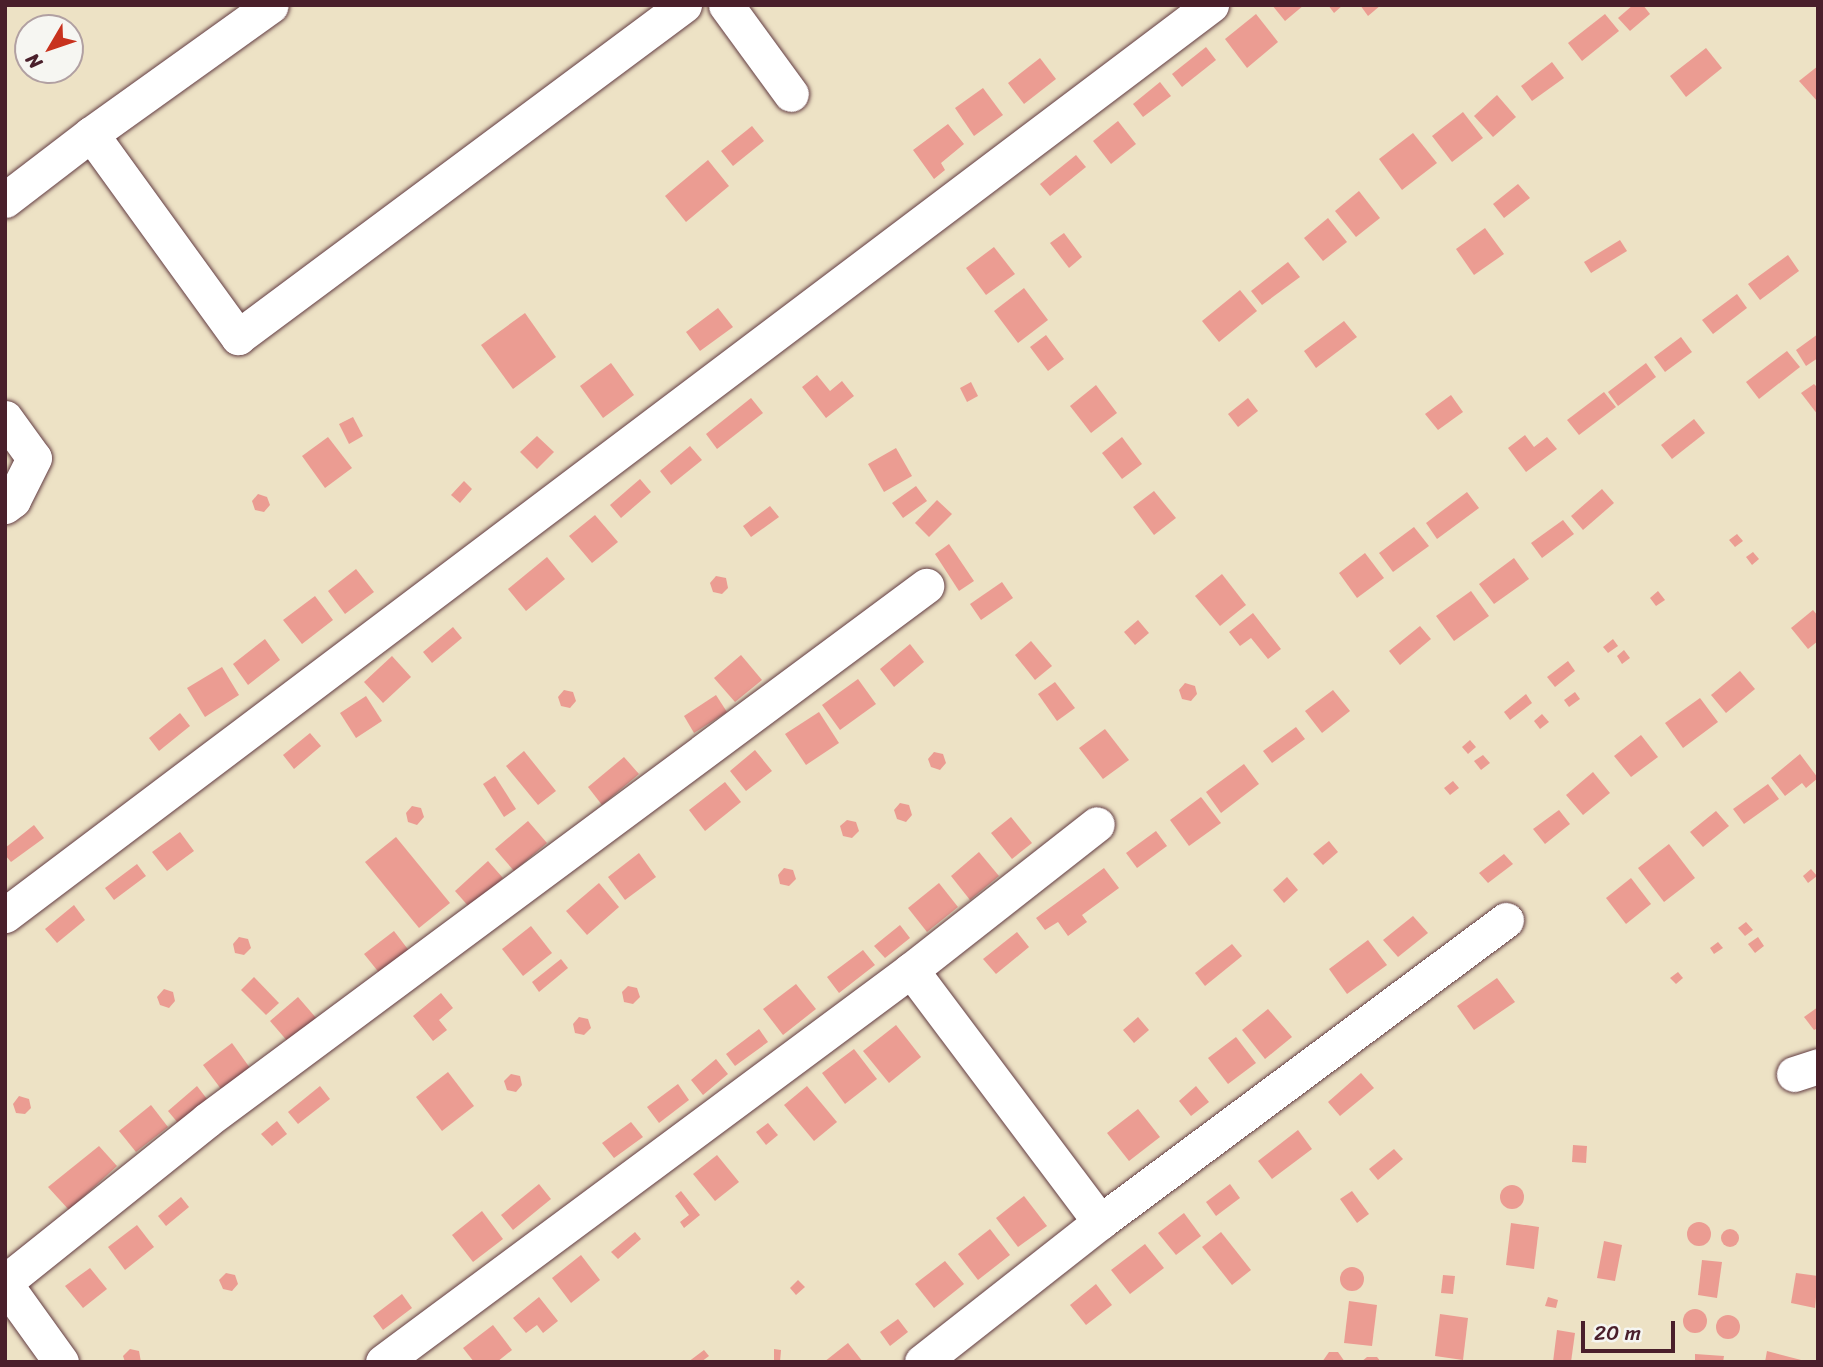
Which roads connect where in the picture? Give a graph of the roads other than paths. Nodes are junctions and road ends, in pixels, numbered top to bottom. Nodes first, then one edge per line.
1 (271, 5) edge
2 (684, 5) edge
3 (726, 5) edge
4 (1210, 5) edge
5 (791, 94) dead end
6 (90, 134) junction
7 (5, 200) edge
8 (5, 418) edge
9 (5, 506) edge
10 (926, 586) dead end
11 (1097, 824) dead end
12 (5, 915) edge
13 (1506, 920) dead end
14 (911, 970) junction
15 (1100, 1222) junction
16 (5, 1283) edge
17 (61, 1362) edge
18 (383, 1362) edge
19 (922, 1362) edge

1 - 6 street
2 - 6 street
3 - 5 street
4 - 12 street
6 - 7 street
8 - 9 street
10 - 16 street
11 - 14 street
13 - 15 street
14 - 15 street
14 - 18 street
15 - 19 street
16 - 17 street

